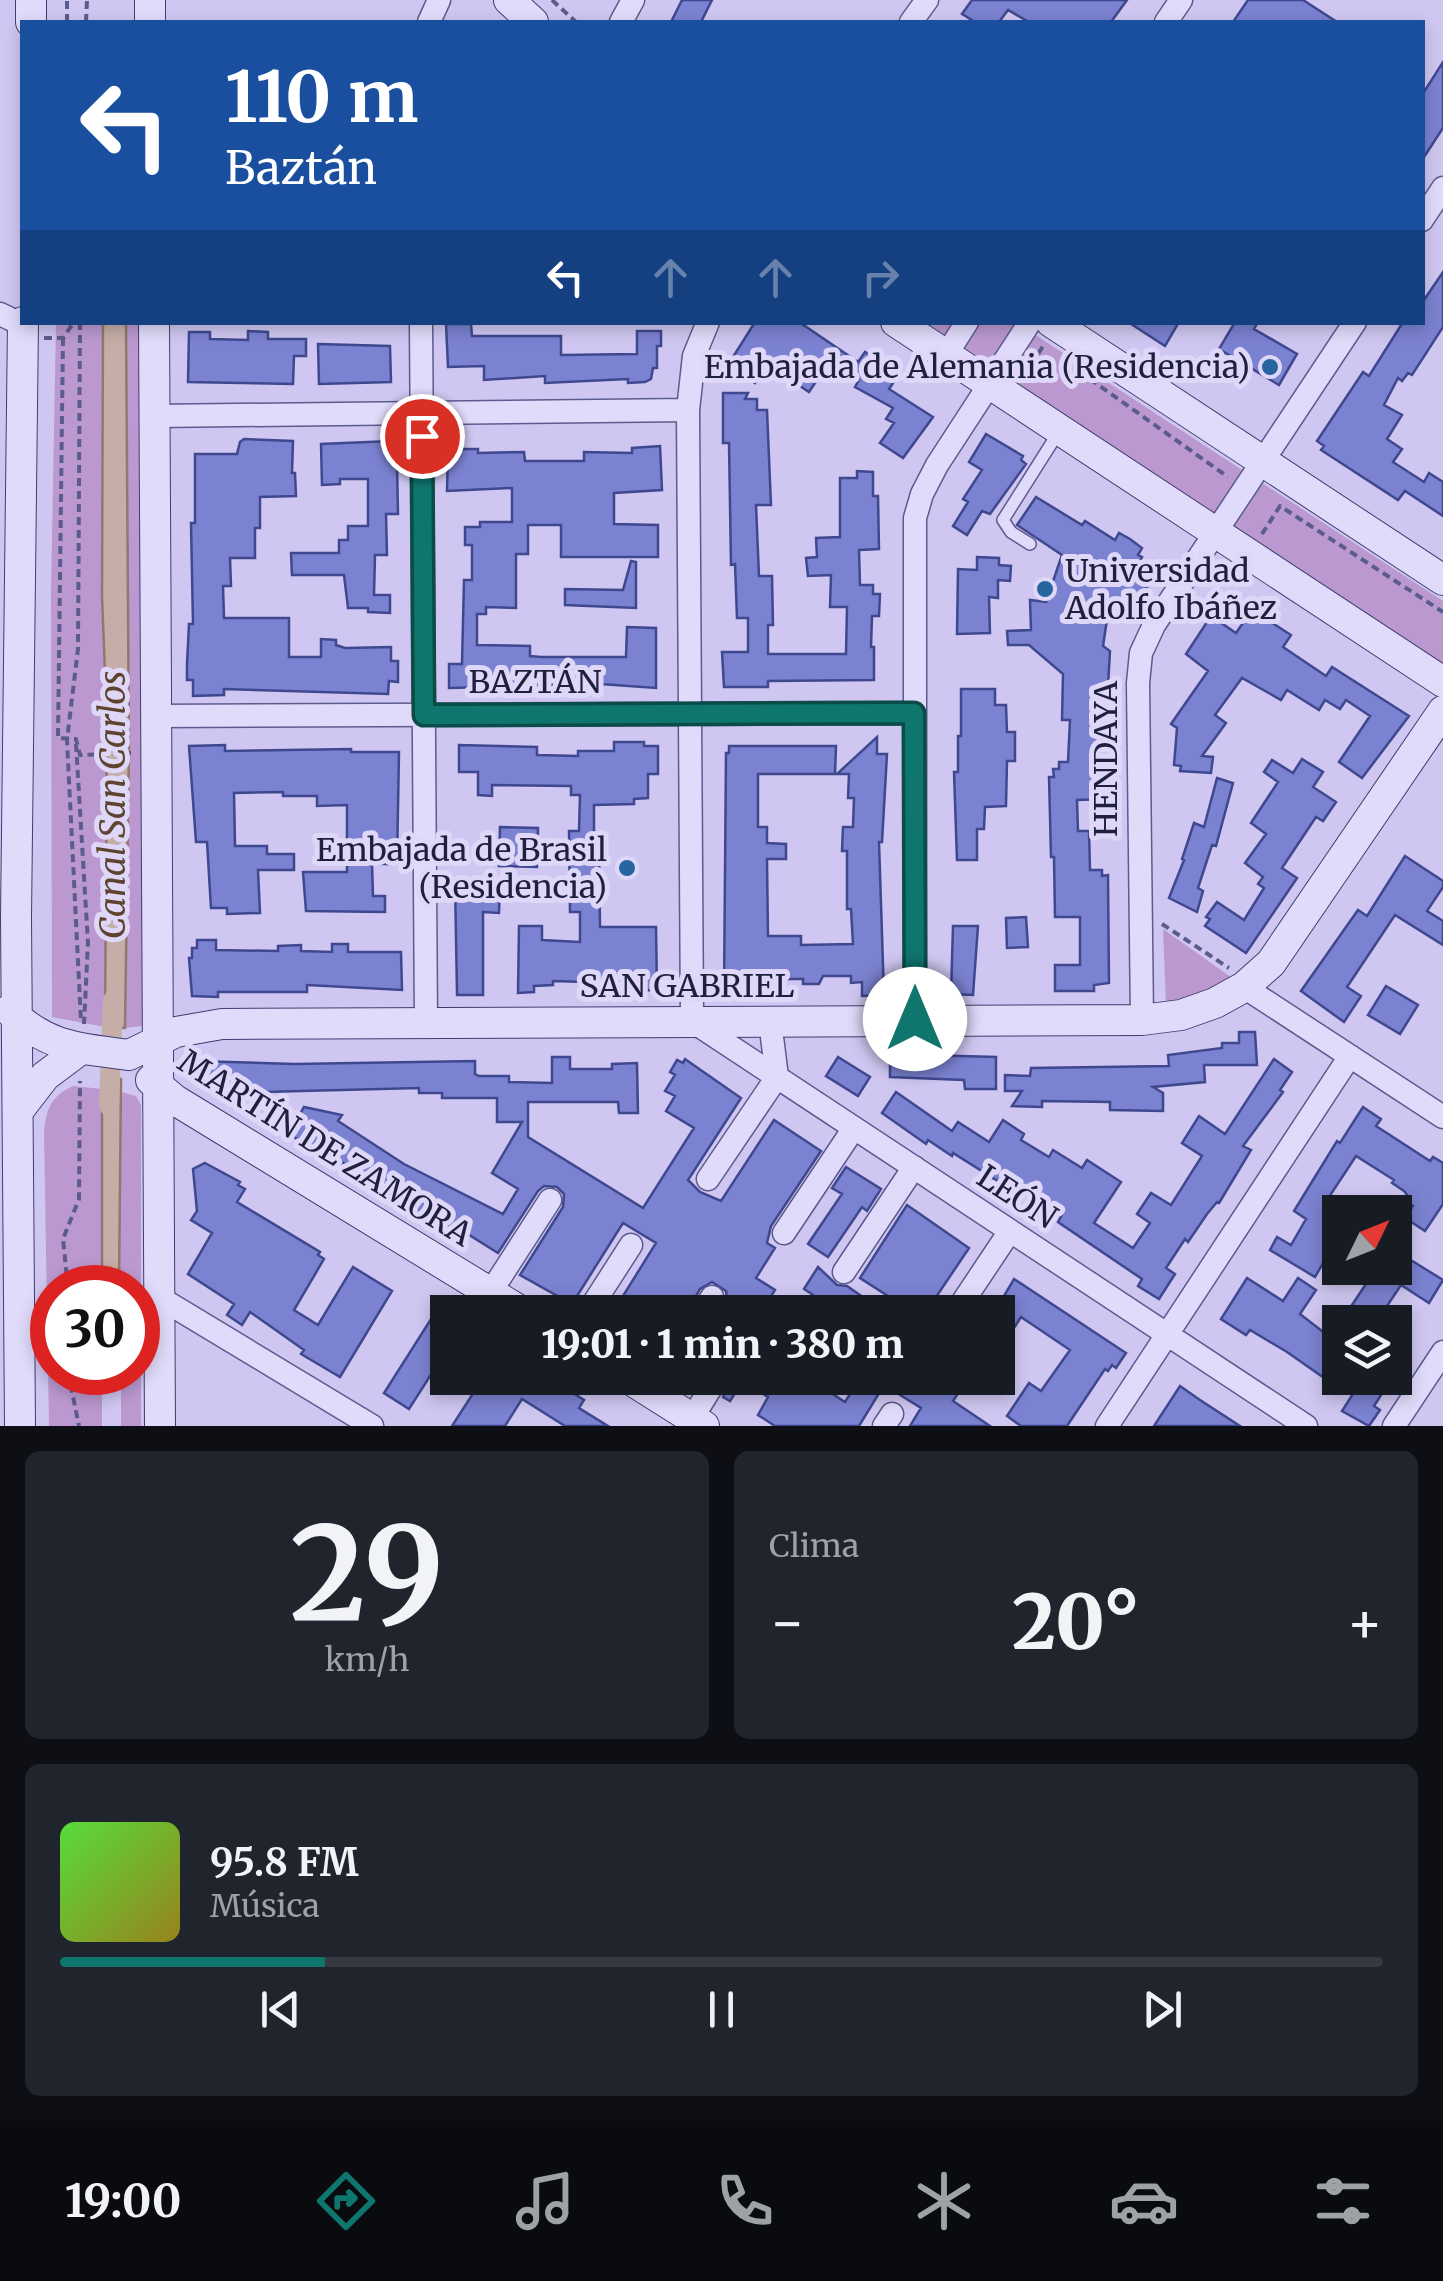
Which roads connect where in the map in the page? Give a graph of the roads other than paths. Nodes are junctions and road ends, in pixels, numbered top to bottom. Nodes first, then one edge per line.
1 (509, 0) edge
2 (531, 20) edge
3 (1443, 188) edge
4 (1425, 215) edge
5 (17, 325) edge
6 (154, 325) edge
7 (421, 325) edge
8 (707, 325) edge
9 (901, 325) edge
10 (965, 325) edge
11 (1352, 325) edge
12 (1037, 331) edge
13 (946, 355) junction
14 (990, 384) junction
15 (688, 410) junction
16 (422, 413) junction
17 (156, 416) junction
18 (1060, 430) junction
19 (1263, 462) junction
20 (1216, 532) junction
21 (1030, 544) dead end
22 (1443, 580) edge
23 (8, 666) edge
24 (1443, 682) edge
25 (1443, 711) edge
26 (914, 713) junction
27 (689, 714) junction
28 (424, 715) junction
29 (156, 716) junction
30 (8, 948) edge
31 (1242, 980) junction
32 (9, 1010) edge
33 (915, 1019) junction
34 (1142, 1020) junction
35 (770, 1021) junction
36 (692, 1022) junction
37 (426, 1024) junction
38 (158, 1038) junction
39 (104, 1050) junction
40 (1350, 1056) junction
41 (776, 1077) junction
42 (160, 1088) junction
43 (18, 1111) junction
44 (1443, 1117) edge
45 (854, 1128) junction
46 (914, 1167) junction
47 (708, 1179) dead end
48 (550, 1200) dead end
49 (10, 1210) edge
50 (1010, 1231) junction
51 (784, 1233) dead end
52 (630, 1246) dead end
53 (160, 1265) edge
54 (844, 1272) dead end
55 (490, 1293) junction
56 (493, 1295) edge
57 (599, 1295) edge
58 (967, 1295) edge
59 (160, 1298) edge
60 (1168, 1335) junction
61 (1443, 1352) edge
62 (160, 1395) edge
63 (661, 1395) edge
64 (706, 1395) edge
65 (1269, 1416) edge
66 (688, 1421) edge
67 (20, 1426) edge
68 (160, 1426) edge
69 (372, 1426) edge
70 (1107, 1426) edge
71 (1306, 1426) edge
72 (1394, 1426) edge

1 - 2 street
3 - 4 street
5 - 23 street
6 - 17 street
7 - 16 street
8 - 15 street
9 - 13 street
10 - 13 street
11 - 19 street, HENDAYA
12 - 14 street
12 - 19 street
13 - 14 street
14 - 18 street
14 - 26 street
15 - 16 street
15 - 27 street
16 - 17 street
16 - 28 street
17 - 29 street
18 - 20 street
18 - 21 lane
19 - 20 street, HENDAYA
19 - 22 street
20 - 24 street
20 - 34 street, HENDAYA
23 - 30 street
25 - 31 street, SAN GABRIEL
26 - 27 street, BAZTÁN
26 - 33 street
27 - 28 street, BAZTÁN
27 - 36 street
28 - 29 street, BAZTÁN
28 - 37 street
29 - 38 street
30 - 32 street
31 - 34 street, SAN GABRIEL
31 - 40 street
32 - 39 street
32 - 43 street
33 - 34 street, SAN GABRIEL
33 - 35 street, SAN GABRIEL
35 - 36 street, SAN GABRIEL
35 - 41 street
36 - 37 street, SAN GABRIEL
36 - 41 street, LEÓN
37 - 38 street, SAN GABRIEL
38 - 39 street, SAN GABRIEL
38 - 42 street
39 - 42 street, MARTÍN DE ZAMORA
39 - 43 street, SAN GABRIEL
40 - 44 street
40 - 60 street
41 - 45 street, LEÓN
41 - 47 street
42 - 53 street
42 - 55 street, MARTÍN DE ZAMORA
43 - 49 street
45 - 46 street, LEÓN
45 - 51 street
46 - 50 street, LEÓN
46 - 54 street
48 - 55 street, MARTÍN DE ZAMORA
49 - 67 street
50 - 58 street
50 - 60 street, LEÓN
52 - 57 street
55 - 56 street, MARTÍN DE ZAMORA
59 - 69 street
60 - 65 street, LEÓN
60 - 70 street
61 - 72 street
62 - 68 street
63 - 66 street
64 - 66 street
65 - 71 street, LEÓN

